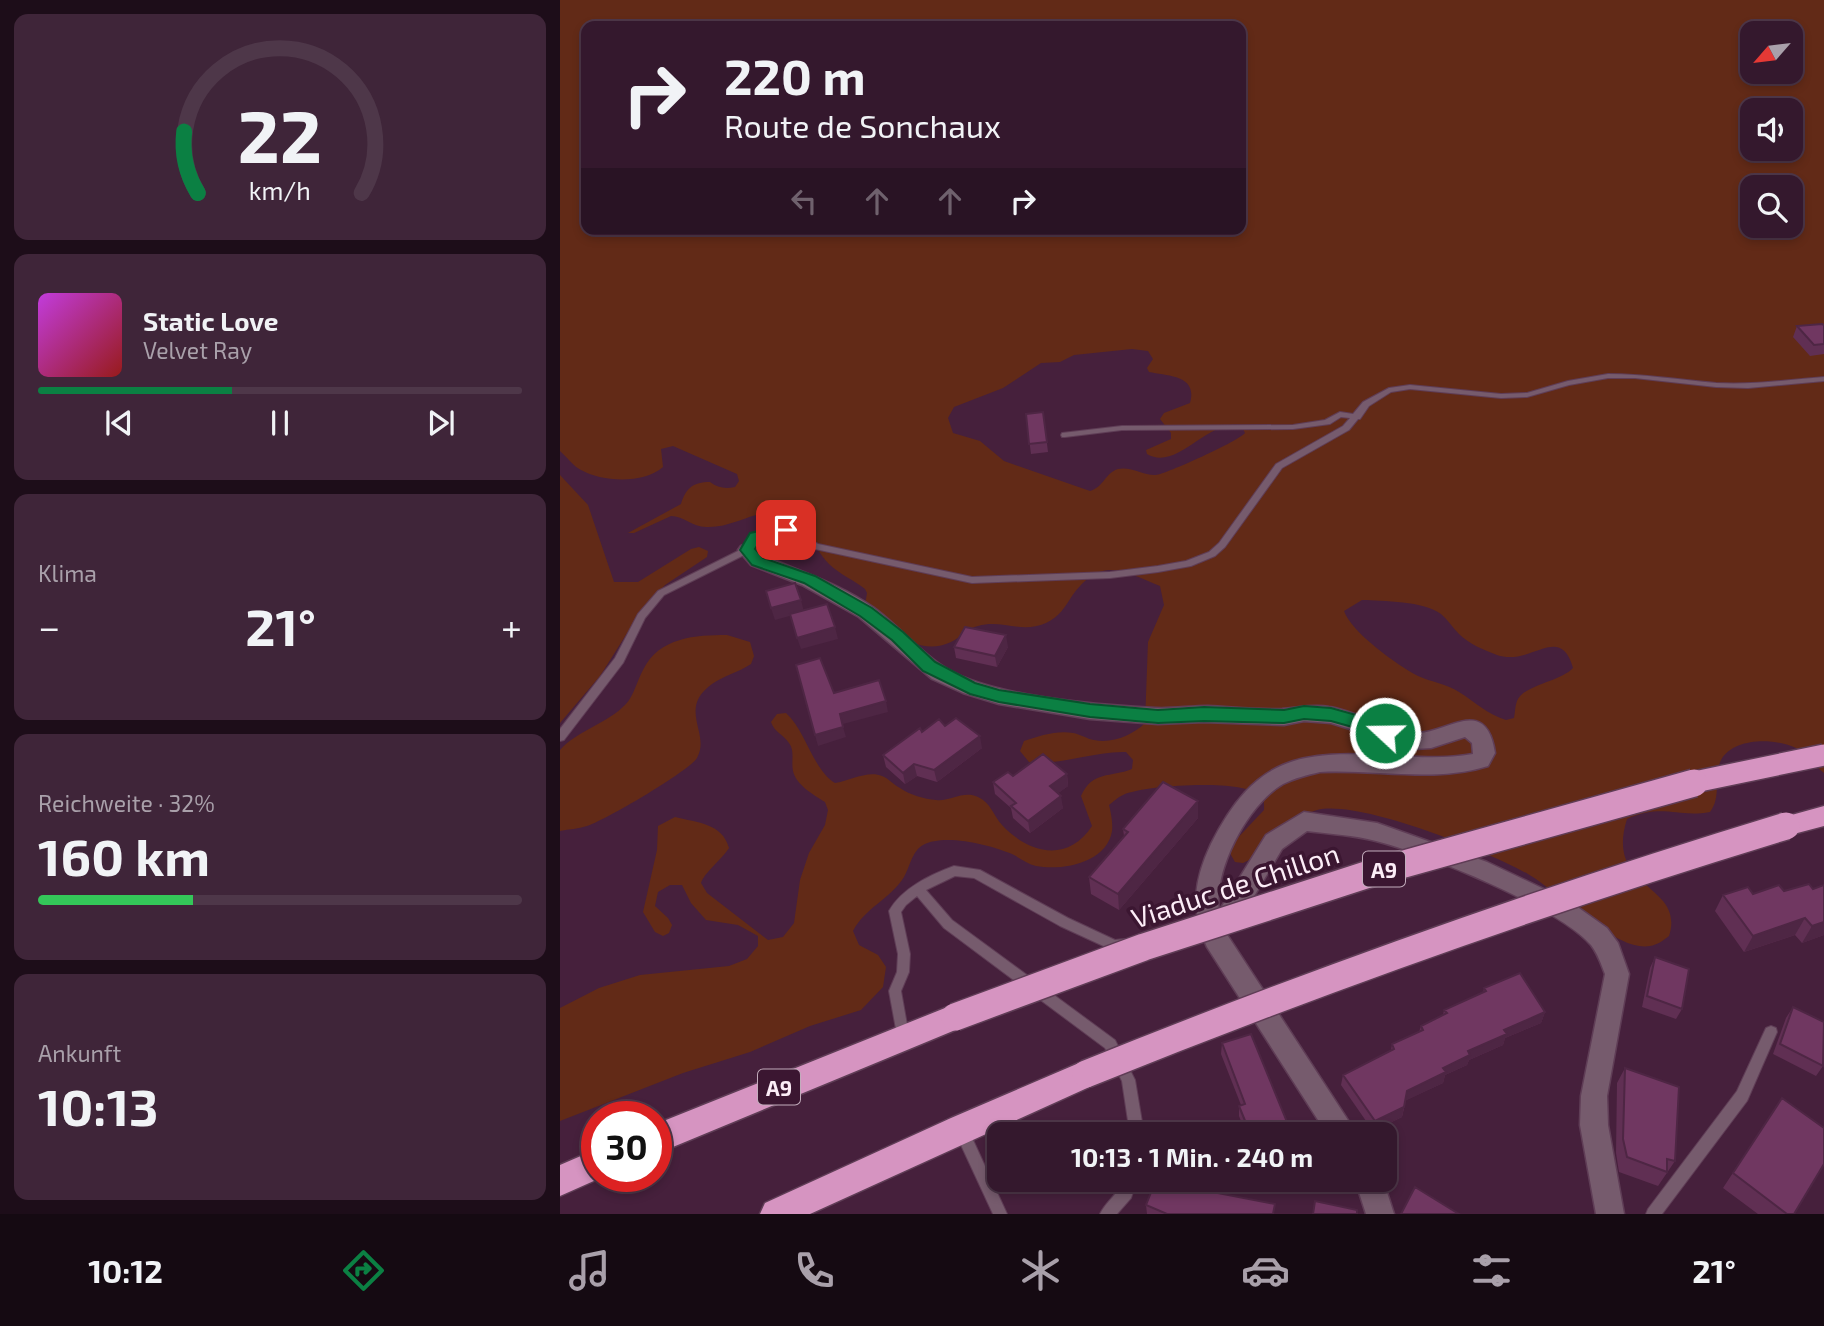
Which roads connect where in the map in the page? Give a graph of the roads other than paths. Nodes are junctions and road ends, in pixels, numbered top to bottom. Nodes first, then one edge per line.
1 (1824, 379) edge
2 (1357, 417) junction
3 (1065, 435) dead end
4 (747, 550) junction
5 (560, 737) edge
6 (1824, 755) edge
7 (1824, 816) edge
8 (918, 889) junction
9 (1204, 912) junction
10 (1216, 939) junction
11 (1771, 1032) dead end
12 (903, 1037) junction
13 (1135, 1122) edge
14 (1335, 1122) edge
15 (961, 1128) junction
16 (672, 1132) edge
17 (581, 1171) edge
18 (560, 1181) edge
19 (1126, 1192) edge
20 (1372, 1192) edge
21 (776, 1214) edge
22 (1000, 1214) edge
23 (1107, 1214) edge
24 (1380, 1214) edge
25 (1610, 1214) edge
26 (1653, 1214) edge

1 - 2 lane
2 - 3 lane
2 - 4 lane
4 - 5 lane
4 - 9 street
6 - 12 highway, Viaduc de Chillon / A9, bridge
7 - 15 highway, bridge
8 - 9 lane
8 - 12 lane
8 - 13 lane
9 - 10 street
10 - 14 street
10 - 25 street
11 - 26 lane
12 - 16 highway, A9
15 - 21 highway
15 - 22 lane
17 - 18 highway
19 - 23 lane
20 - 24 street

